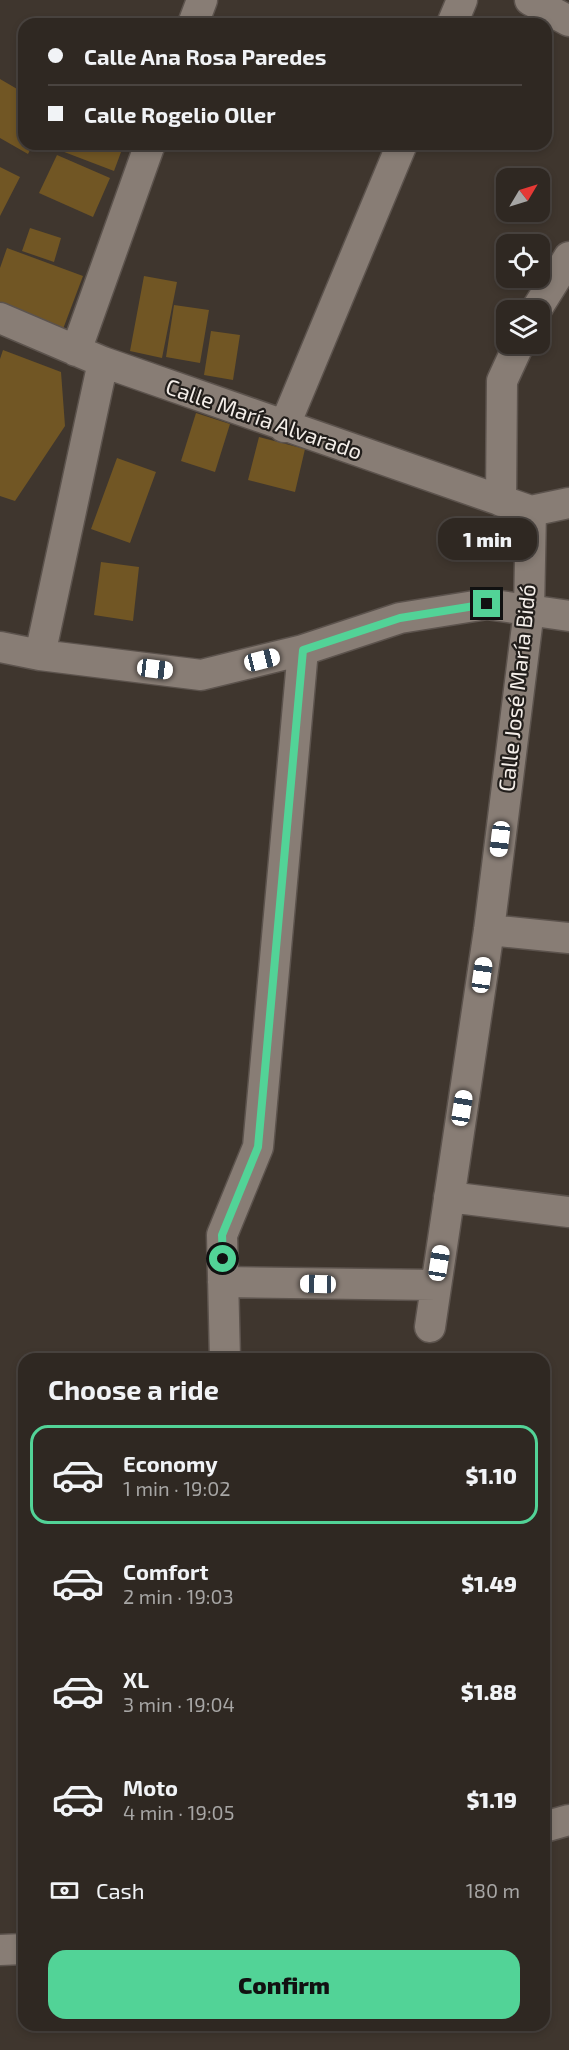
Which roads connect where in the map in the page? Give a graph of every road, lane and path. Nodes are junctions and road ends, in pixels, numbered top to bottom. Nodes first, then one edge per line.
1 (202, 0) edge
2 (462, 0) edge
3 (530, 0) edge
4 (195, 18) edge
5 (454, 18) edge
6 (569, 21) edge
7 (148, 150) edge
8 (399, 150) edge
9 (569, 257) edge
10 (542, 300) edge
11 (0, 318) edge
12 (76, 351) junction
13 (514, 354) edge
14 (103, 362) junction
15 (284, 427) junction
16 (501, 501) junction
17 (569, 503) edge
18 (531, 511) junction
19 (529, 610) junction
20 (569, 616) edge
21 (0, 647) edge
22 (303, 650) junction
23 (40, 655) junction
24 (489, 930) junction
25 (569, 938) edge
26 (449, 1197) junction
27 (569, 1212) edge
28 (223, 1282) junction
29 (436, 1285) junction
30 (430, 1327) dead end
31 (225, 1353) edge
32 (569, 1820) edge
33 (550, 1825) edge
34 (18, 1949) edge
35 (0, 1950) edge

1 - 4 street
2 - 5 street
3 - 6 street
7 - 12 street
8 - 15 street
9 - 10 street
11 - 12 street, Calle María Alvarado
12 - 14 street, Calle María Alvarado
13 - 16 street
14 - 15 street, Calle María Alvarado
14 - 23 street
15 - 16 street, Calle María Alvarado
16 - 18 street, Calle María Alvarado
17 - 18 street
18 - 19 street, Calle José María Bidó
19 - 20 street
19 - 22 street
19 - 24 street, Calle José María Bidó
21 - 23 street
22 - 23 street
22 - 28 street
24 - 25 street
24 - 26 street, Calle José María Bidó
26 - 27 street
26 - 29 street, Calle José María Bidó
28 - 29 street
28 - 31 street
29 - 30 street, Calle José María Bidó
32 - 33 street
34 - 35 street

